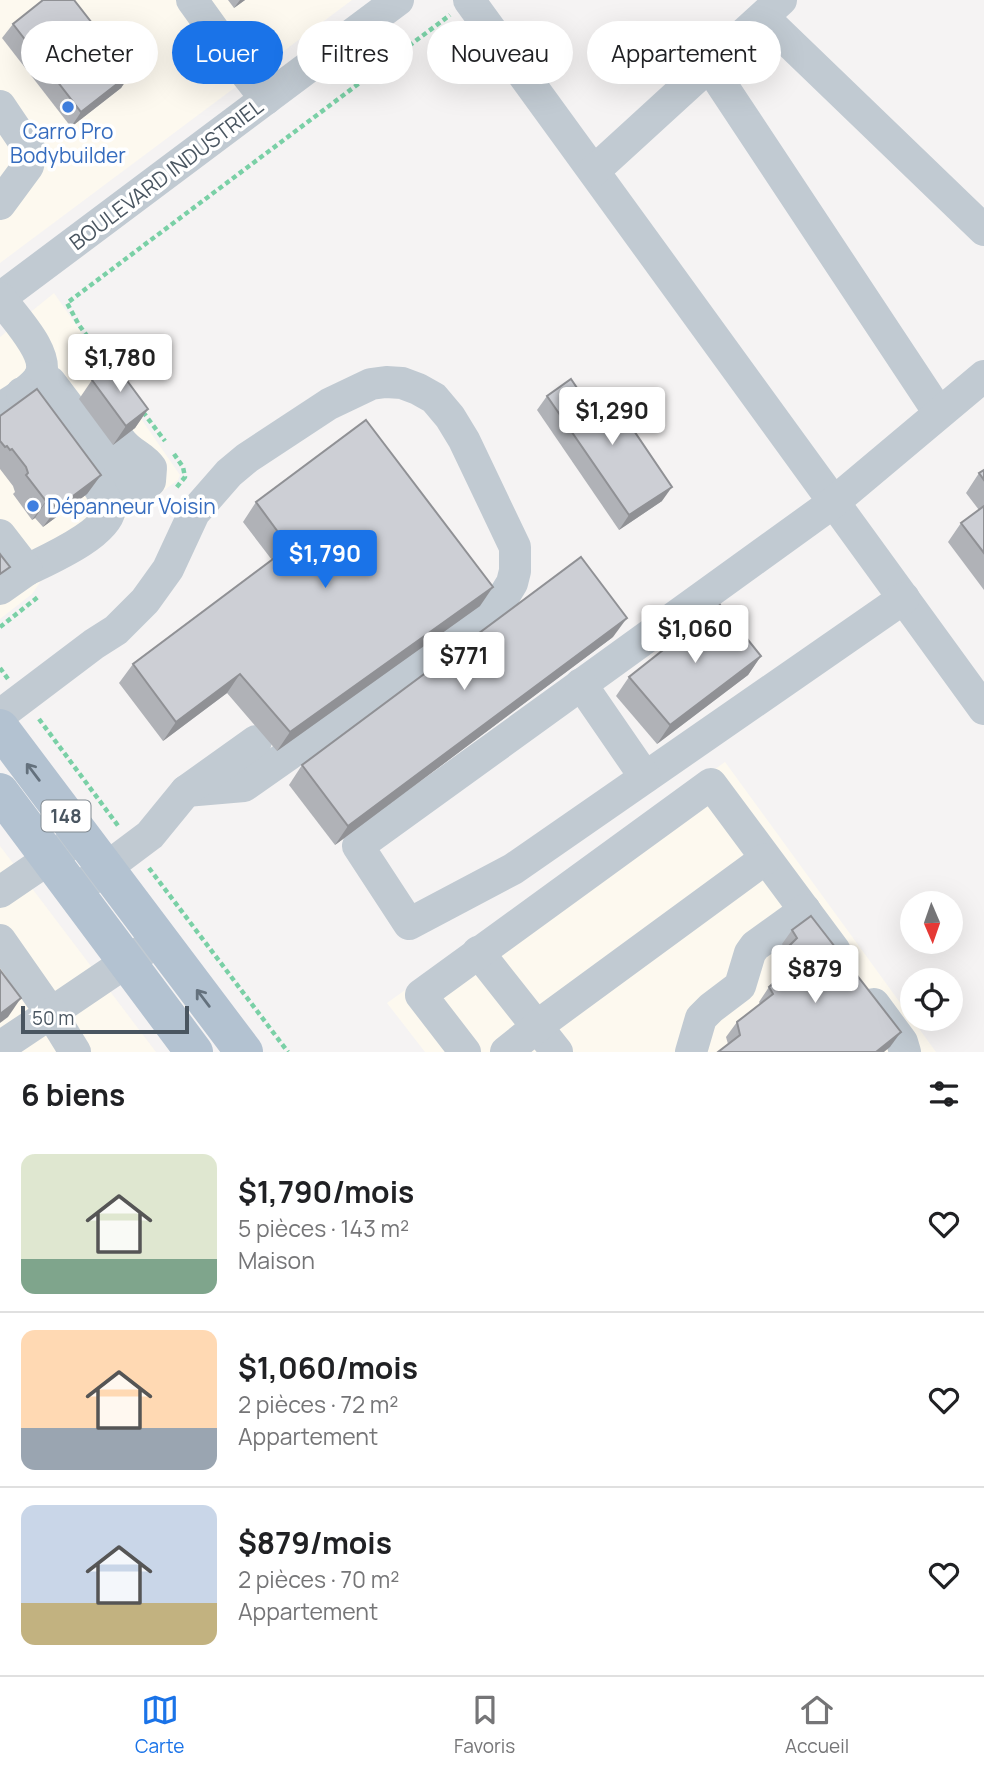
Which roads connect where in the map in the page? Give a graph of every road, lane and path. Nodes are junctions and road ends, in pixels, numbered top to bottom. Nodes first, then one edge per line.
1 (192, 0) edge
2 (381, 5) edge
3 (459, 8) edge
4 (772, 9) edge
5 (759, 21) edge
6 (690, 84) edge
7 (722, 84) edge
8 (266, 99) junction
9 (0, 106) edge
10 (594, 171) junction
11 (0, 205) edge
12 (984, 230) edge
13 (0, 298) edge
14 (67, 303) dead end
15 (984, 376) edge
16 (26, 385) edge
17 (86, 394) dead end
18 (939, 413) junction
19 (834, 502) junction
20 (0, 535) edge
21 (27, 570) junction
22 (0, 589) edge
23 (904, 598) junction
24 (0, 668) edge
25 (10, 681) dead end
26 (581, 684) junction
27 (984, 709) edge
28 (0, 715) edge
29 (0, 728) edge
30 (47, 729) dead end
31 (256, 741) dead end
32 (645, 777) junction
33 (186, 791) junction
34 (0, 792) edge
35 (99, 829) junction
36 (49, 858) junction
37 (765, 859) junction
38 (106, 869) junction
39 (153, 872) dead end
40 (75, 891) junction
41 (0, 892) edge
42 (805, 910) junction
43 (0, 940) edge
44 (159, 940) junction
45 (478, 952) junction
46 (127, 962) junction
47 (51, 1013) junction
48 (537, 1028) junction
49 (0, 1047) edge
50 (231, 1047) edge
51 (75, 1052) edge
52 (194, 1052) edge
53 (288, 1052) edge
54 (465, 1052) edge
55 (506, 1052) edge
56 (556, 1052) edge
57 (691, 1052) edge
58 (905, 1052) edge

1 - 8 street
2 - 8 street, BOULEVARD INDUSTRIEL
3 - 10 street
3 - 14 path, BOULEVARD INDUSTRIEL
4 - 5 street
4 - 12 street
6 - 10 street
7 - 18 street
8 - 13 street, BOULEVARD INDUSTRIEL
9 - 11 street
10 - 19 street
13 - 16 street
15 - 18 street
16 - 17 street
16 - 21 street
18 - 19 street
19 - 23 street
19 - 26 street
20 - 21 street
21 - 22 street
23 - 27 street
23 - 32 street
24 - 25 path
26 - 32 street
26 - 32 street
28 - 33 street
35 -> 29 main road, 148
30 - 35 path
31 - 33 street
33 - 38 street
34 - 36 main road, 148
35 - 36 street
35 - 38 main road, 148
36 - 40 main road, 148
36 - 41 street
37 - 42 street
37 - 45 street
37 - 48 street
38 - 40 street
38 - 44 main road, 148
39 - 53 path
40 - 46 main road, 148
42 - 57 street
42 - 58 street
43 - 47 street
44 - 46 street
50 -> 44 main road, 148
45 - 48 street
45 - 54 street
46 - 47 street
46 - 52 main road, 148
47 - 49 street
47 - 51 street
48 - 55 street
48 - 56 street

